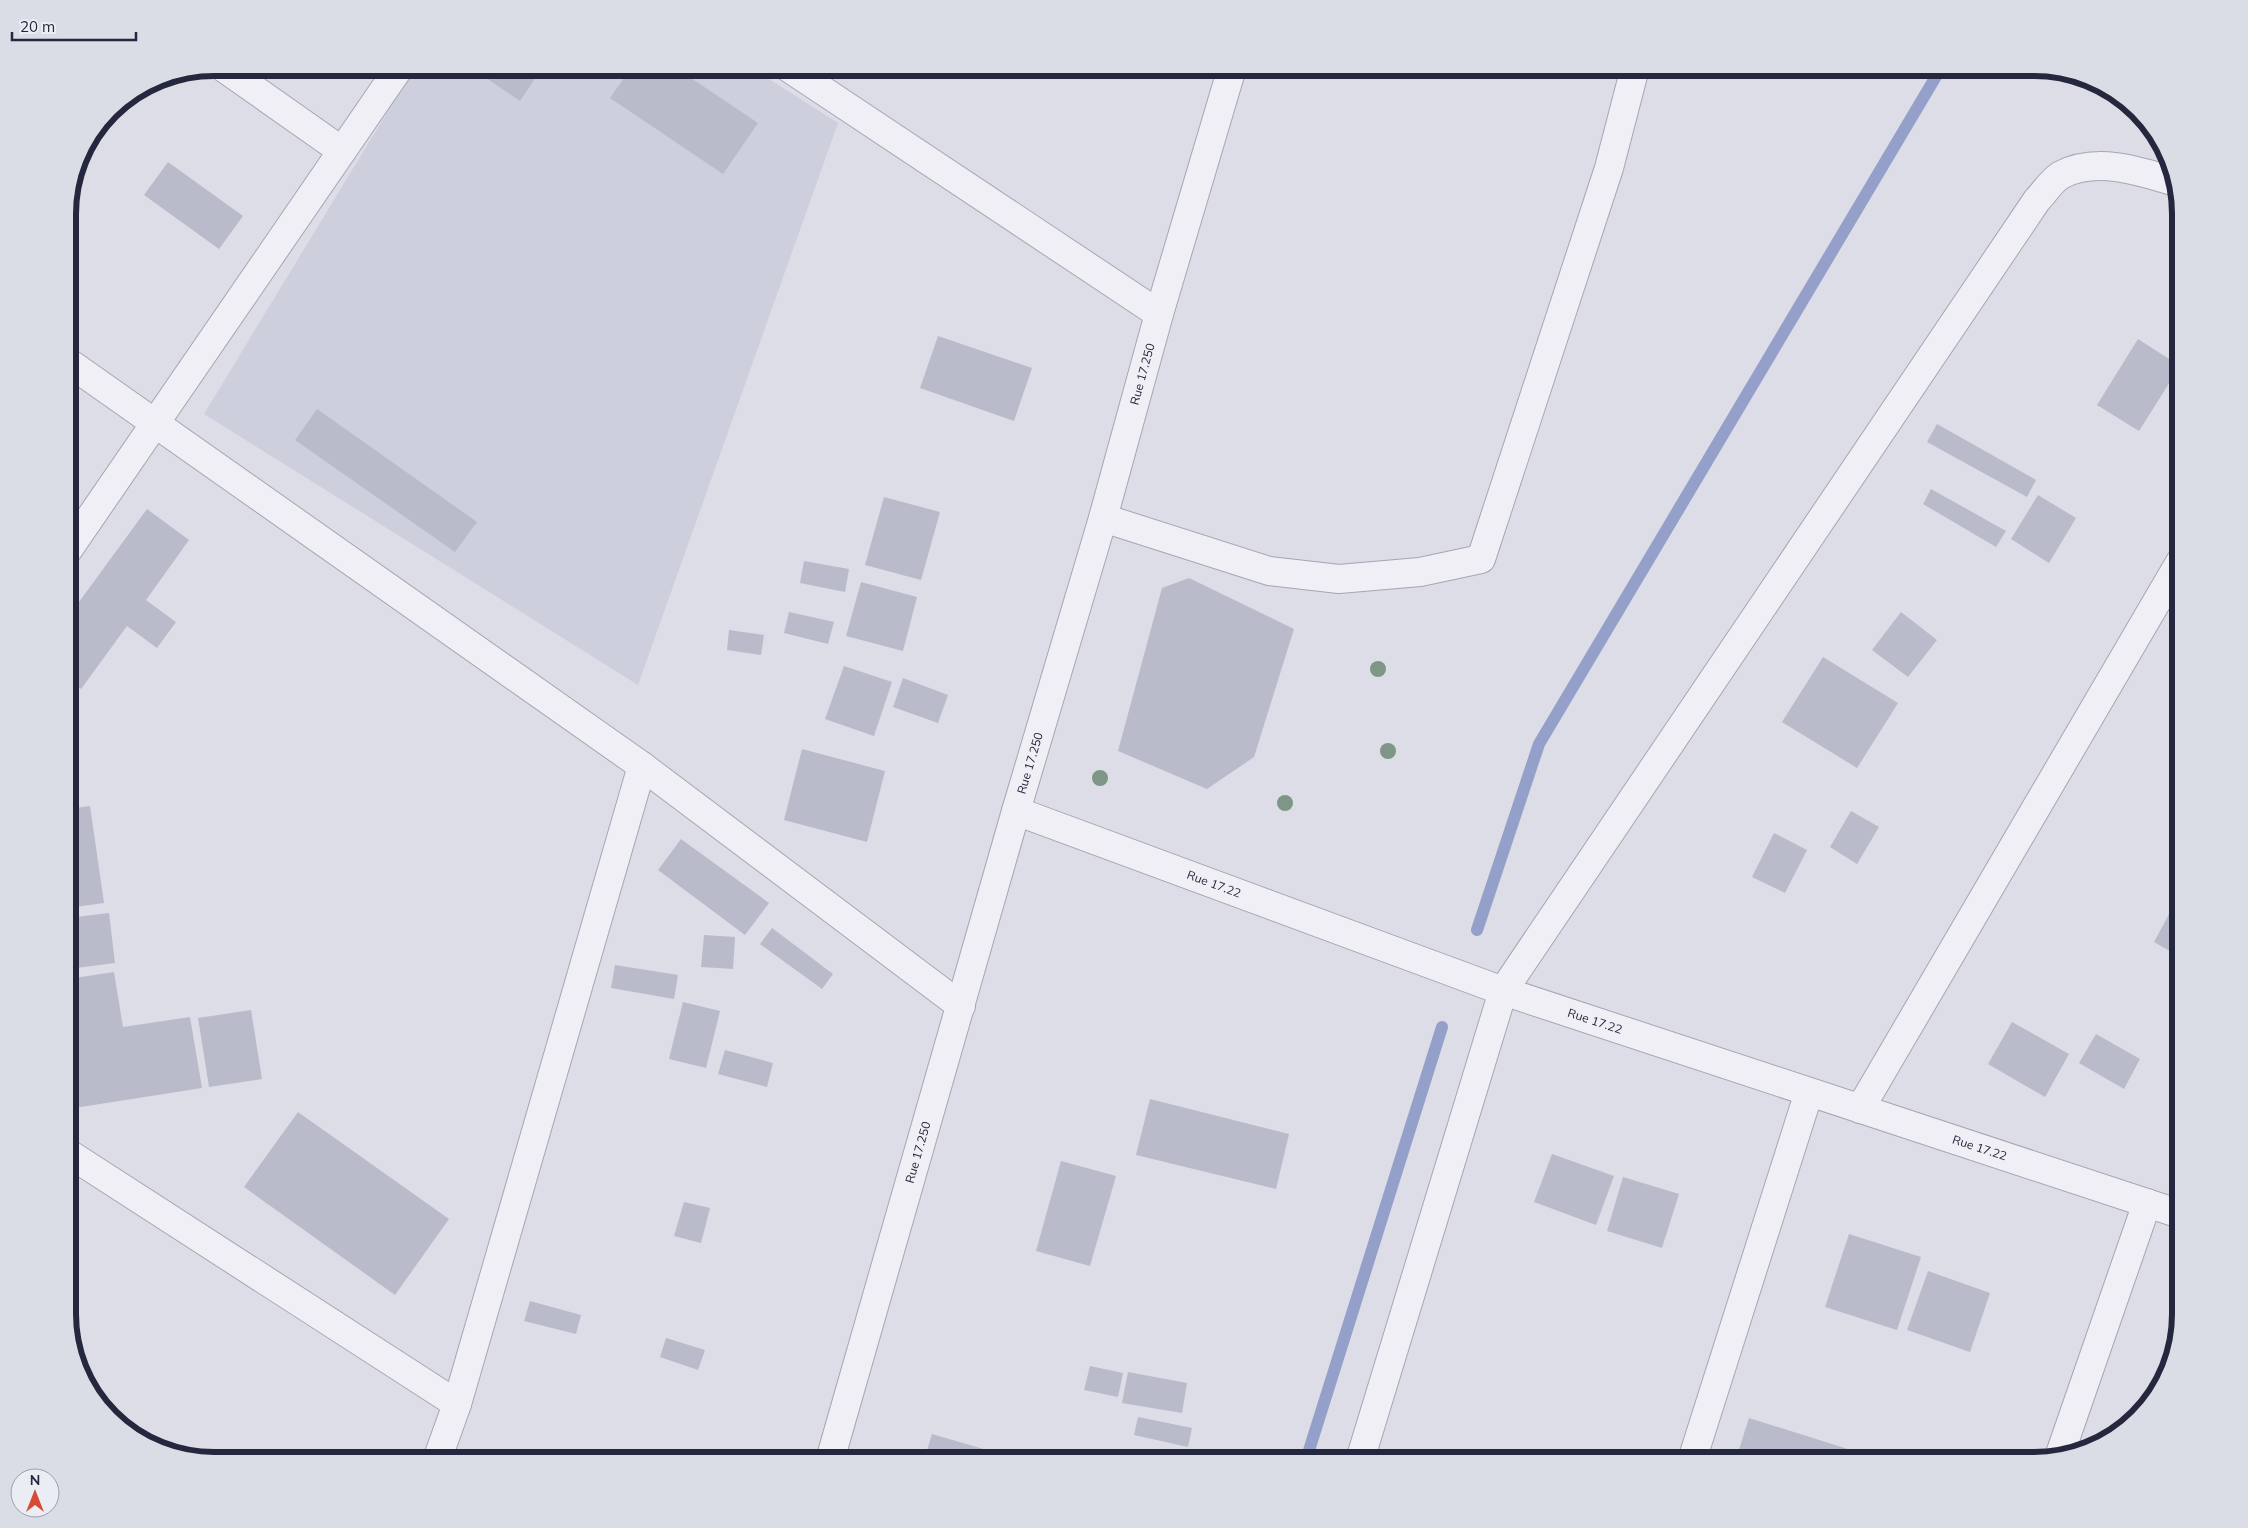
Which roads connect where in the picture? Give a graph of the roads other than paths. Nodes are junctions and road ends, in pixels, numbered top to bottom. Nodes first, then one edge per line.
1 (235, 76) edge
2 (394, 76) edge
3 (801, 76) edge
4 (1230, 76) edge
5 (1633, 76) edge
6 (342, 151) junction
7 (2167, 179) edge
8 (1159, 314) junction
9 (77, 369) edge
10 (153, 424) junction
11 (1103, 518) junction
12 (77, 537) edge
13 (2172, 576) edge
14 (642, 766) junction
15 (1016, 811) junction
16 (1504, 991) junction
17 (961, 1006) junction
18 (1809, 1092) junction
19 (1860, 1109) junction
20 (77, 1159) edge
21 (2147, 1203) junction
22 (2172, 1211) edge
23 (457, 1404) junction
24 (2062, 1449) edge
25 (440, 1452) edge
26 (832, 1452) edge
27 (1362, 1452) edge
28 (1695, 1452) edge

1 - 6 street
2 - 6 street
3 - 8 street
4 - 8 street, Rue 17.250
5 - 11 street
6 - 10 street
7 - 16 street
8 - 11 street, Rue 17.250
9 - 10 street
10 - 12 street
10 - 14 street
11 - 15 street, Rue 17.250
13 - 19 street
14 - 17 street
14 - 23 street
15 - 16 street, Rue 17.22
15 - 17 street, Rue 17.250
16 - 18 street, Rue 17.22
16 - 27 street
17 - 26 street, Rue 17.250
18 - 19 street, Rue 17.22
18 - 28 street
19 - 21 street, Rue 17.22
20 - 23 street
21 - 22 street, Rue 17.22
21 - 24 street
23 - 25 street

